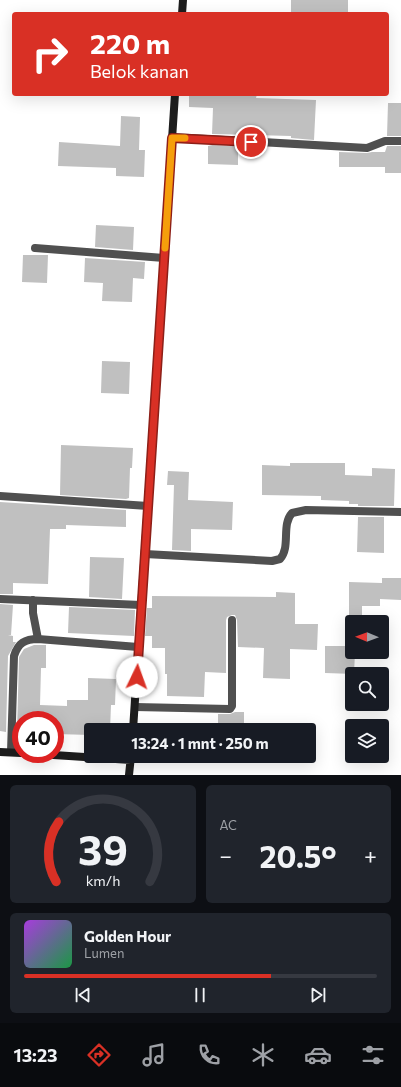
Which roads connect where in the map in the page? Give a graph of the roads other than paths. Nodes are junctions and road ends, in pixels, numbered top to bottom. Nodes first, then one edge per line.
1 (183, 0) edge
2 (182, 12) edge
3 (175, 96) edge
4 (172, 138) junction
5 (401, 141) edge
6 (35, 248) dead end
7 (164, 258) junction
8 (0, 496) edge
9 (148, 506) junction
10 (401, 512) edge
11 (145, 554) junction
12 (0, 599) edge
13 (33, 600) junction
14 (141, 605) junction
15 (232, 620) dead end
16 (38, 639) junction
17 (138, 647) junction
18 (135, 707) junction
19 (134, 723) edge
20 (0, 752) edge
21 (11, 752) joint
22 (64, 755) edge
23 (84, 756) edge
24 (130, 763) edge
25 (129, 775) edge

1 - 2 street
3 - 4 street
4 - 5 street
4 - 7 street
6 - 7 street
7 - 9 street
8 - 9 street
9 - 11 street
10 - 11 street
11 - 14 street
12 - 13 street
13 - 14 street
13 - 16 street
14 - 17 street
15 - 18 street
16 - 17 street
16 - 21 street
17 - 18 street
18 - 19 street
20 - 21 street
22 - 23 street
24 - 25 street

